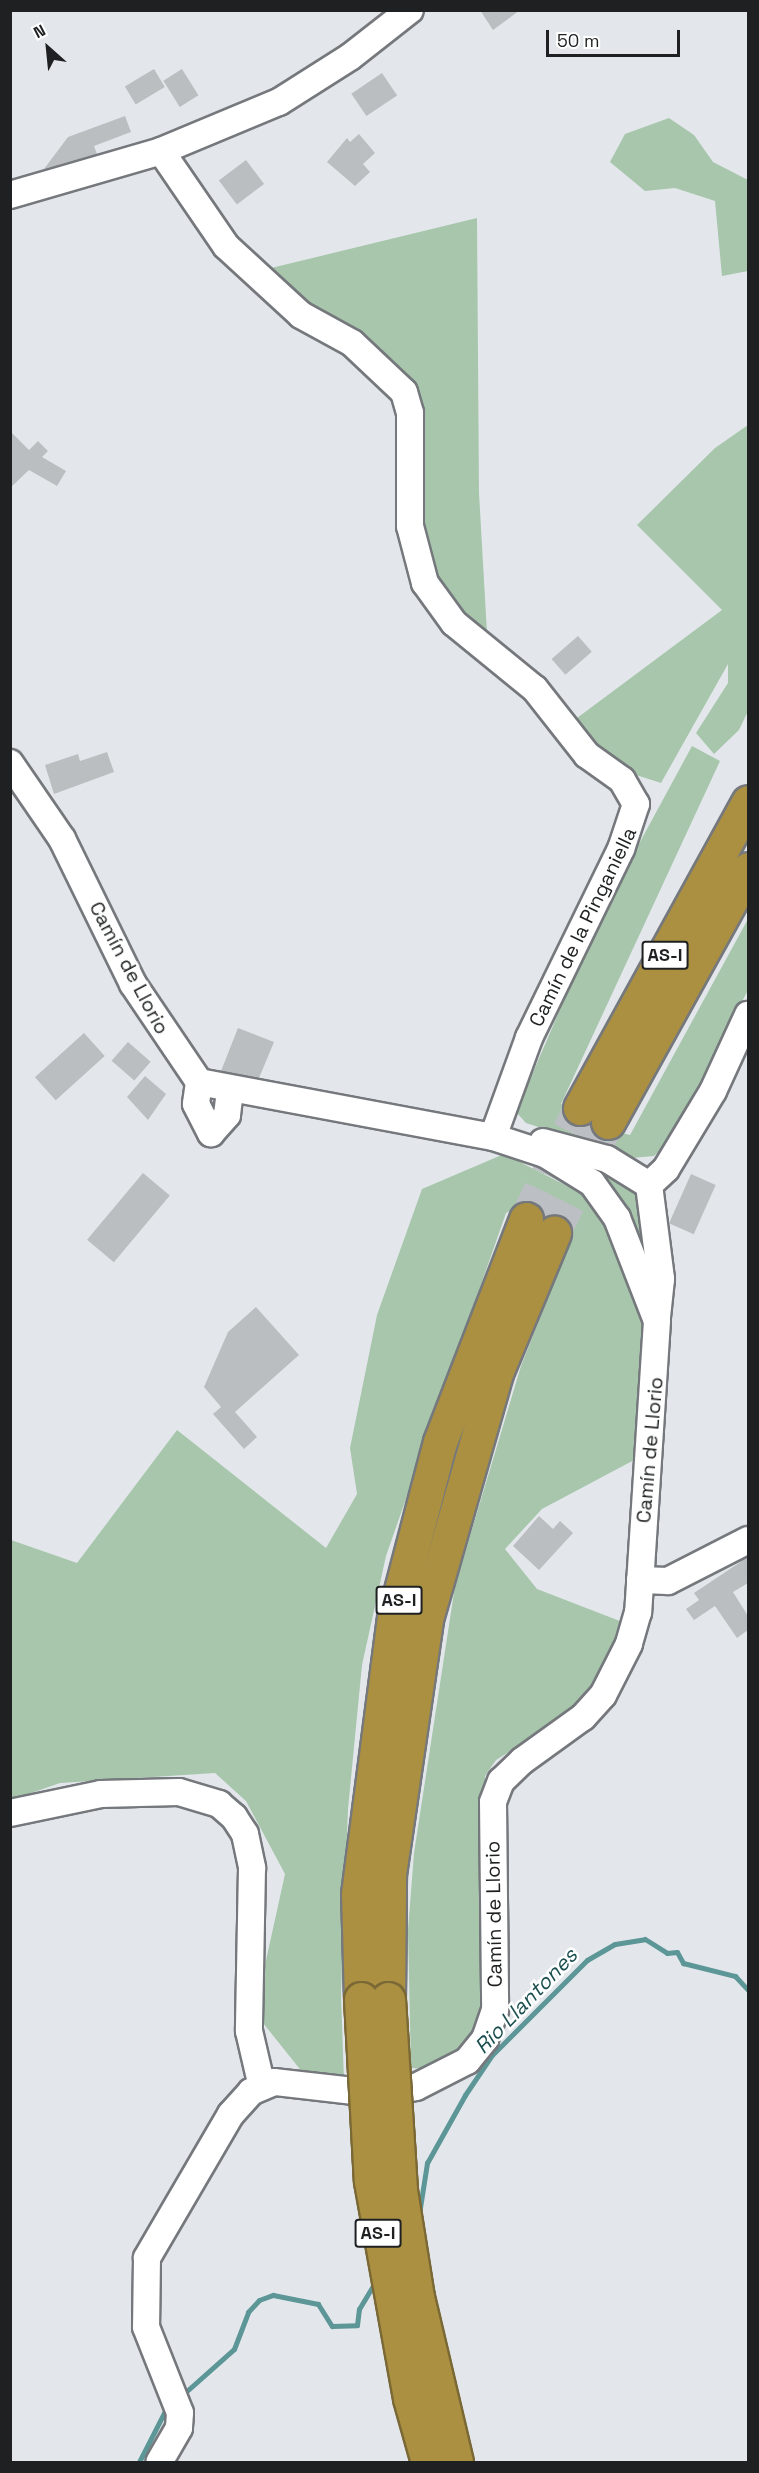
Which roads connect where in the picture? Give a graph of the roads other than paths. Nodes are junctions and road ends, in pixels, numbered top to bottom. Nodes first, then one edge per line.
1 (410, 10) edge
2 (161, 151) junction
3 (10, 195) edge
4 (10, 763) edge
5 (748, 802) edge
6 (748, 869) edge
7 (748, 1015) edge
8 (199, 1082) junction
9 (230, 1090) junction
10 (503, 1140) junction
11 (649, 1185) junction
12 (540, 1226) tunnel mouth
13 (657, 1321) junction
14 (748, 1540) edge
15 (640, 1580) junction
16 (10, 1813) edge
17 (375, 1999) junction
18 (262, 2087) junction
19 (159, 2463) edge
20 (428, 2463) edge
21 (456, 2463) edge

1 - 2 street
2 - 3 street
2 - 10 street, Camín de la Pinganiella
4 - 8 street, Camín de Llorio
5 - 6 highway, AS-I
7 - 11 street
8 - 9 street, Camín de Llorio
8 - 9 street
9 - 10 street, Camín de Llorio
10 - 11 street, Camín de Llorio
10 - 13 street, Camín de Llorio
11 - 13 street, Camín de Llorio
12 - 17 highway, AS-I
13 - 15 street, Camín de Llorio
14 - 15 street
15 - 18 street, Camín de Llorio
16 - 18 street
17 - 20 highway, AS-I, bridge
17 - 21 highway, AS-I, bridge
18 - 19 street

